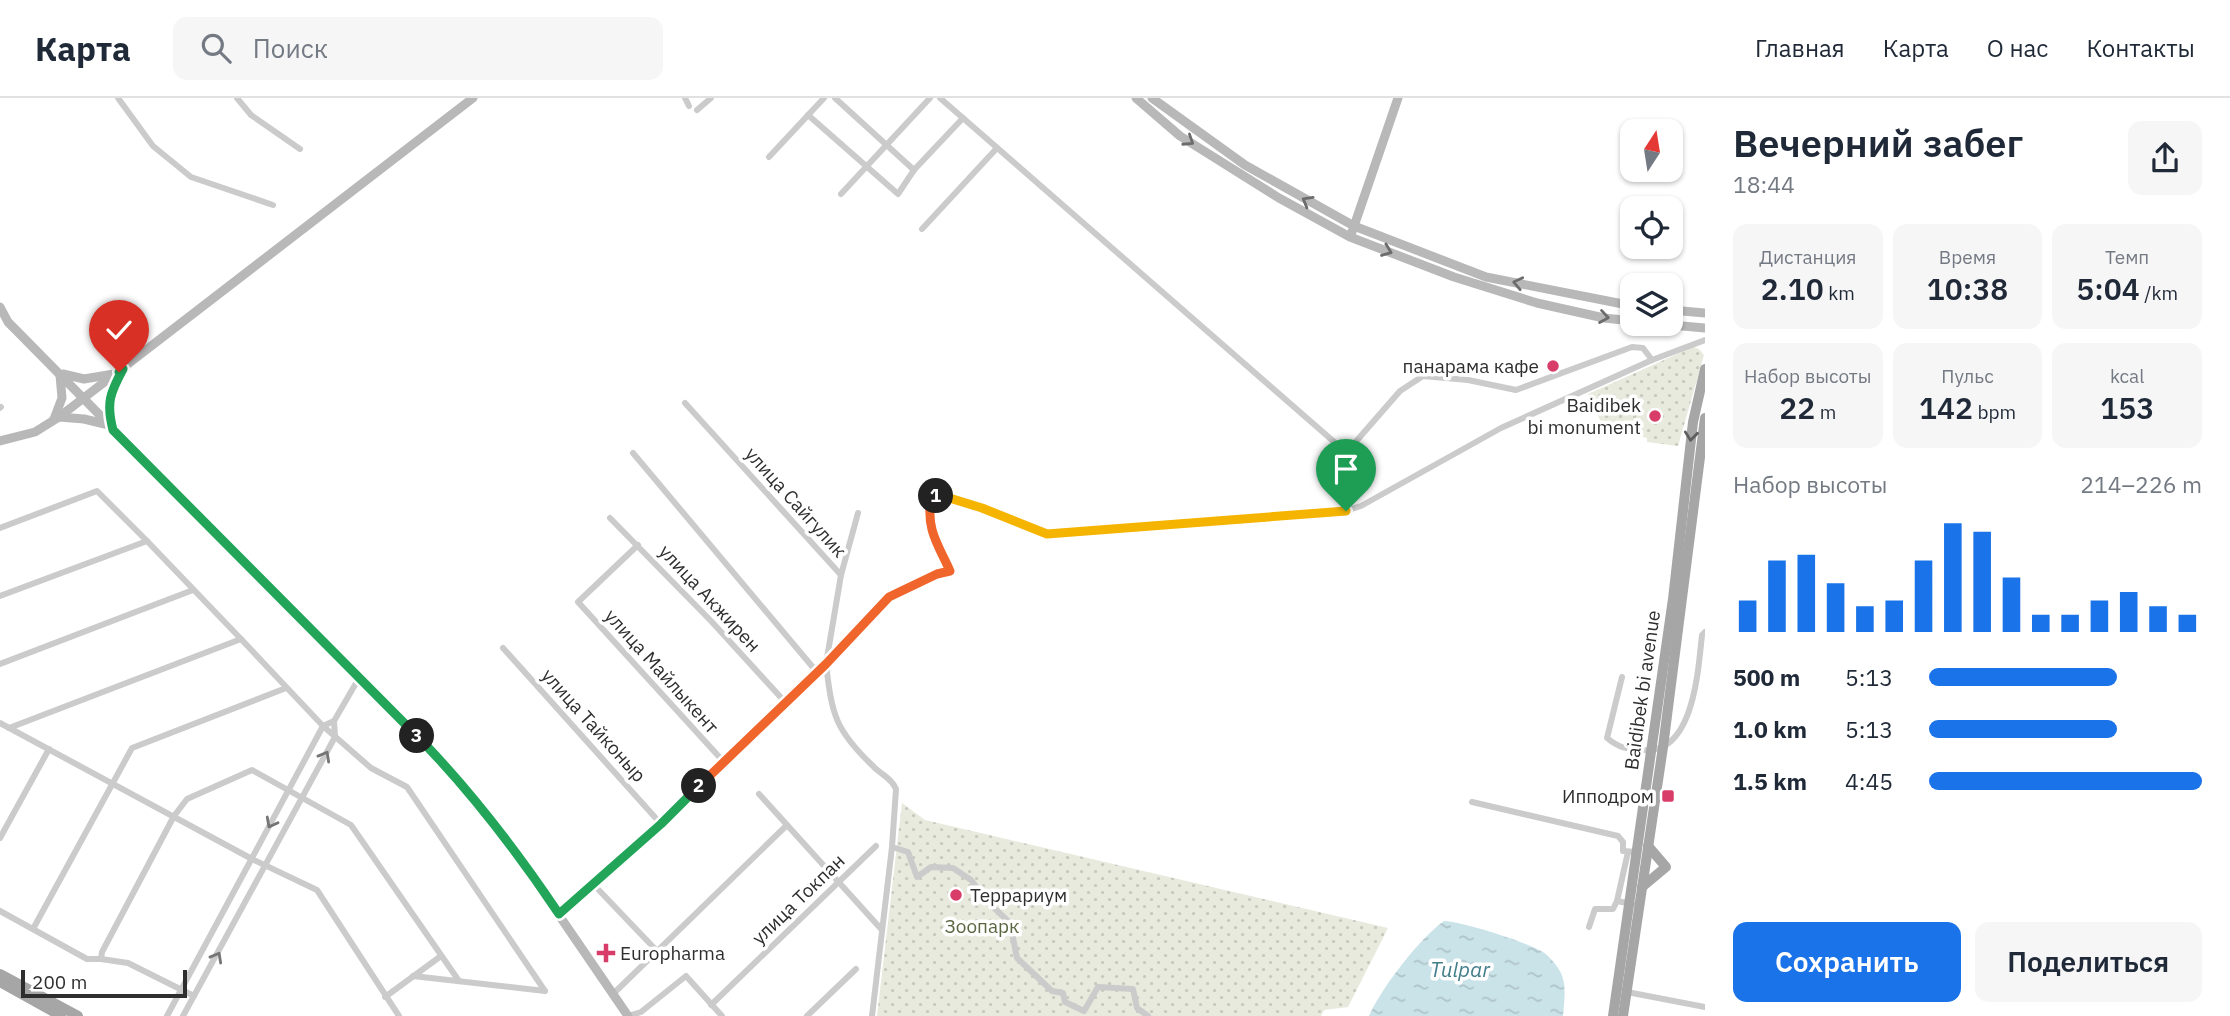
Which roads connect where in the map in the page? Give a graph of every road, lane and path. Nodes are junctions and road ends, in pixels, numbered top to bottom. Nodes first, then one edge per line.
1 (118, 98) edge
2 (237, 98) edge
3 (473, 98) edge
4 (685, 98) edge
5 (711, 98) edge
6 (824, 98) edge
7 (835, 98) edge
8 (930, 98) edge
9 (940, 98) edge
10 (1136, 98) edge
11 (1152, 98) edge
12 (1398, 98) edge
13 (689, 106) dead end
14 (697, 110) dead end
15 (808, 115) junction
16 (963, 118) junction
17 (887, 145) junction
18 (997, 148) junction
19 (300, 149) dead end
20 (769, 157) dead end
21 (867, 166) junction
22 (914, 170) junction
23 (841, 194) dead end
24 (273, 205) dead end
25 (1354, 226) junction
26 (922, 229) dead end
27 (1350, 237) junction
28 (1620, 303) edge
29 (0, 307) edge
30 (1683, 311) edge
31 (1705, 313) edge
32 (1620, 320) edge
33 (1683, 326) edge
34 (1705, 328) edge
35 (1705, 340) edge
36 (1652, 360) junction
37 (1705, 369) edge
38 (58, 371) junction
39 (121, 371) junction
40 (83, 398) junction
41 (685, 403) dead end
42 (1705, 418) edge
43 (56, 419) junction
44 (111, 428) junction
45 (0, 442) edge
46 (632, 453) dead end
47 (858, 513) dead end
48 (610, 518) dead end
49 (0, 528) edge
50 (147, 541) junction
51 (638, 545) junction
52 (841, 575) junction
53 (193, 590) junction
54 (0, 596) edge
55 (1704, 634) edge
56 (241, 639) junction
57 (503, 648) dead end
58 (0, 664) edge
59 (826, 664) junction
60 (816, 671) junction
61 (1622, 677) dead end
62 (359, 678) junction
63 (286, 688) junction
64 (785, 702) junction
65 (334, 721) junction
66 (0, 723) edge
67 (323, 726) junction
68 (9, 727) junction
69 (335, 737) junction
70 (1663, 747) junction
71 (49, 750) junction
72 (1652, 751) junction
73 (723, 761) junction
74 (112, 783) junction
75 (289, 789) junction
76 (759, 794) dead end
77 (302, 797) junction
78 (1472, 802) dead end
79 (174, 816) junction
80 (661, 824) junction
81 (787, 825) junction
82 (0, 838) edge
83 (876, 846) dead end
84 (1648, 846) junction
85 (892, 847) junction
86 (1632, 852) junction
87 (252, 859) junction
88 (266, 866) junction
89 (839, 882) junction
90 (594, 885) junction
91 (1642, 887) junction
92 (1617, 901) junction
93 (1634, 904) junction
94 (0, 911) edge
95 (559, 914) junction
96 (1589, 928) dead end
97 (33, 929) junction
98 (882, 930) junction
99 (656, 950) junction
100 (441, 956) junction
101 (101, 959) junction
102 (856, 970) dead end
103 (0, 974) edge
104 (413, 976) junction
105 (459, 981) junction
106 (0, 982) edge
107 (181, 989) junction
108 (1622, 991) junction
109 (613, 994) junction
110 (194, 996) junction
111 (385, 997) junction
112 (711, 1005) junction
113 (1705, 1006) edge
114 (61, 1016) edge
115 (78, 1016) edge
116 (167, 1016) edge
117 (183, 1016) edge
118 (399, 1016) edge
119 (628, 1016) edge
120 (722, 1016) edge
121 (807, 1016) edge
122 (872, 1016) edge
123 (1147, 1016) edge
124 (1613, 1016) edge
125 (1623, 1016) edge

1 - 24 street
2 - 19 street
3 - 39 main road
4 - 13 street
5 - 14 street
6 - 15 street
7 - 17 street
8 - 17 street
9 - 16 street
10 -> 27 main road
25 -> 11 main road
12 - 25 main road
15 - 20 street
15 - 21 street
16 - 18 street
16 - 22 street
17 - 21 street
17 - 22 street
18 - 26 street
18 - 36 street
21 - 22 street
21 - 23 street
25 - 27 main road
28 -> 25 main road
27 -> 32 main road
29 - 38 main road
30 - 31 main road
33 - 34 main road
35 - 36 street
36 - 59 street
37 -> 72 main road, Baidibek bi avenue
38 - 39 main road
38 - 40 main road
38 - 43 main road
39 - 40 main road
39 - 44 main road
40 - 43 main road
40 - 44 main road
41 - 52 street, улица Сайгулик
42 - 70 main road, Baidibek bi avenue
43 - 44 main road
43 - 45 main road
44 - 62 main road
46 - 60 street
47 - 52 street
48 - 51 street, улица Акжирен
49 - 50 street
50 - 53 street
50 - 54 street
51 - 64 street, улица Акжирен
51 - 73 street, улица Майлыкент
52 - 59 street, улица Сайгулик
53 - 56 street
53 - 58 street
55 - 70 street
56 - 63 street
56 - 68 street
57 - 80 street, улица Тайконыр
59 - 60 street
59 - 85 street, улица Сайгулик
60 - 64 street
61 - 72 street
62 - 65 street
62 - 95 main road
63 - 67 street
63 - 74 street
64 - 73 street
65 - 67 street
65 - 69 street
66 - 68 street
67 - 69 street
67 - 75 street
68 - 71 street
77 -> 69 street
69 - 105 street
70 - 72 street
70 - 84 main road, Baidibek bi avenue
71 - 74 street
71 - 82 street
72 - 86 main road, Baidibek bi avenue
73 - 80 street
74 - 79 street
74 - 97 street
75 - 77 street
75 - 79 street
75 -> 87 street
76 - 81 street
77 - 88 street
77 - 100 street
78 - 86 street
79 - 87 street
79 - 101 street
80 - 90 street
81 - 89 street
81 - 99 street
83 - 89 street, улица Токпан
84 - 91 main road, Baidibek bi avenue
84 - 91 main road
85 - 98 street, улица Сайгулик
85 - 123 street
86 - 92 street
86 - 93 main road, Baidibek bi avenue
87 - 88 street
87 - 107 street
110 -> 88 street
88 - 111 street
89 - 98 street
89 - 112 street, улица Токпан
90 - 95 street
90 - 99 street
91 - 93 main road, Baidibek bi avenue
92 - 93 street
92 - 96 street
93 - 108 main road, Baidibek bi avenue
94 - 97 street
95 - 109 main road
97 - 101 street
98 - 122 street, улица Сайгулик
99 - 109 street
100 - 104 street
100 - 105 street
101 - 107 street
102 - 121 street
103 - 115 main road
104 - 105 street
104 - 111 street
106 - 114 main road
107 - 110 street
107 - 116 street
108 - 113 street
108 - 124 main road, Baidibek bi avenue
108 - 125 main road, Baidibek bi avenue
109 - 119 main road
110 - 117 street
111 - 118 street
112 - 119 street
112 - 120 street

